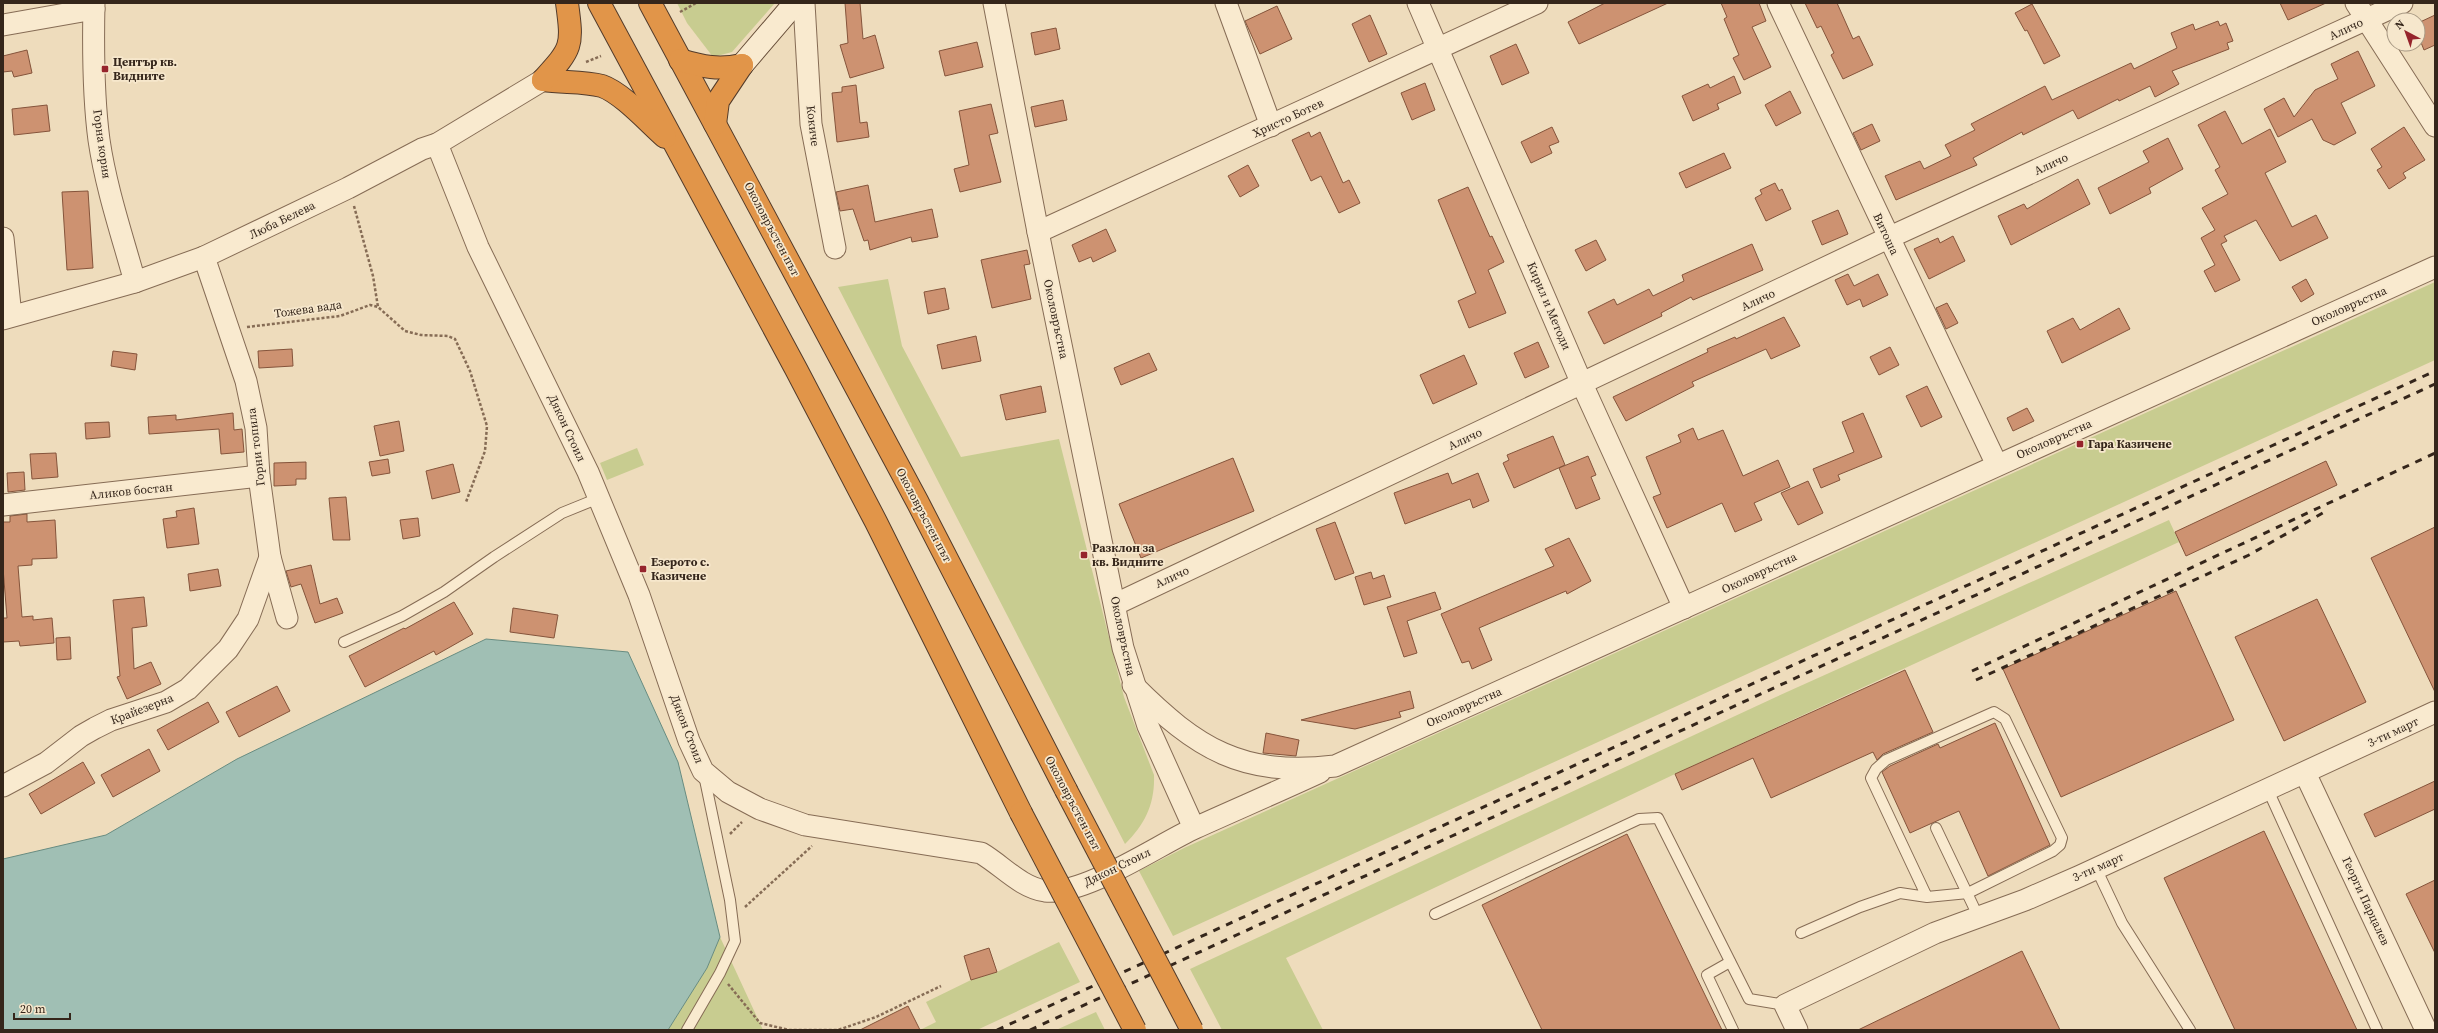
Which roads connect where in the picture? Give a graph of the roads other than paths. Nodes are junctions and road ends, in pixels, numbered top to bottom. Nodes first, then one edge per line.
1 (567, 3) edge
2 (599, 3) edge
3 (650, 3) edge
4 (795, 3) edge
5 (804, 3) edge
6 (994, 3) edge
7 (1226, 3) edge
8 (1418, 3) edge
9 (1537, 3) edge
10 (1778, 3) edge
11 (2402, 3) edge
12 (94, 6) edge
13 (2361, 11) edge
14 (3, 25) edge
15 (1438, 49) junction
16 (680, 60) junction
17 (742, 65) junction
18 (543, 80) junction
19 (715, 124) junction
20 (1271, 126) junction
21 (2435, 126) edge
22 (437, 144) junction
23 (677, 147) junction
24 (1038, 232) junction
25 (3, 238) edge
26 (1888, 238) junction
27 (835, 248) dead end
28 (204, 257) junction
29 (2435, 267) edge
30 (135, 282) junction
31 (7, 318) edge
32 (1582, 384) junction
33 (1997, 464) junction
34 (259, 476) junction
35 (599, 498) junction
36 (3, 505) edge
37 (270, 557) junction
38 (1116, 604) junction
39 (1684, 608) junction
40 (287, 618) dead end
41 (344, 642) dead end
42 (1134, 685) junction
43 (2435, 712) edge
44 (1335, 766) junction
45 (703, 771) junction
46 (2305, 773) junction
47 (3, 786) edge
48 (2268, 790) junction
49 (1194, 828) junction
50 (1936, 828) dead end
51 (2096, 868) junction
52 (1968, 893) junction
53 (1927, 897) junction
54 (1436, 914) dead end
55 (1978, 916) junction
56 (1801, 933) dead end
57 (1730, 962) junction
58 (1785, 1005) junction
59 (687, 1030) edge
60 (1135, 1030) edge
61 (1192, 1030) edge
62 (1733, 1030) edge
63 (1797, 1030) edge
64 (2190, 1030) edge
65 (2377, 1030) edge
66 (2426, 1030) edge

1 - 18 highway
2 - 23 highway
3 - 16 highway, Околовръстен път
4 - 17 street
5 - 27 street, Кокиче
6 - 24 street, Околовръстна
7 - 20 street
8 - 15 street, Кирил и Методи
9 - 15 street, Христо Ботев
10 - 26 street, Витоша
11 - 13 street, Аличо
12 - 14 street
12 - 30 street, Горна кория
13 - 21 street
13 - 26 street, Аличо
15 - 20 street, Христо Ботев
15 - 32 street, Кирил и Методи
16 - 17 highway
16 - 19 highway, Околовръстен път
17 - 19 highway
18 - 22 street, Люба Белева
18 - 23 highway
19 - 61 highway, Околовръстен път, bridge
20 - 24 street, Христо Ботев
22 - 28 street, Люба Белева
22 - 35 street, Дякон Стоил
23 - 60 highway, bridge
24 - 38 street, Околовръстна
25 - 31 street
26 - 32 street, Аличо
26 - 33 street, Витоша
28 - 30 street, Люба Белева
28 - 34 street, Горни топила
29 - 33 street, Околовръстна
30 - 31 street, Люба Белева
32 - 38 street, Аличо
32 - 39 street, Кирил и Методи
33 - 39 street, Околовръстна
34 - 36 street, Аликов бостан
34 - 37 street, Горни топила
35 - 41 lane
35 - 45 street, Дякон Стоил
37 - 40 street, Горни топила
37 - 47 street, Крайезерна
38 - 42 street, Околовръстна
39 - 44 street, Околовръстна
42 - 44 street, Околовръстна
42 - 49 street
43 - 46 street, 3-ти март
44 - 49 street, Дякон Стоил
45 - 49 street, Дякон Стоил
45 - 59 lane
46 - 48 street, 3-ти март
46 - 66 street, Георги Парцалев
48 - 51 street, 3-ти март
48 - 65 lane
50 - 52 lane
51 - 55 street, 3-ти март
51 - 64 lane
52 - 53 lane
52 - 53 lane
52 - 55 lane
53 - 56 lane
54 - 57 lane
55 - 58 street, 3-ти март
57 - 58 lane
57 - 62 lane
58 - 63 street

